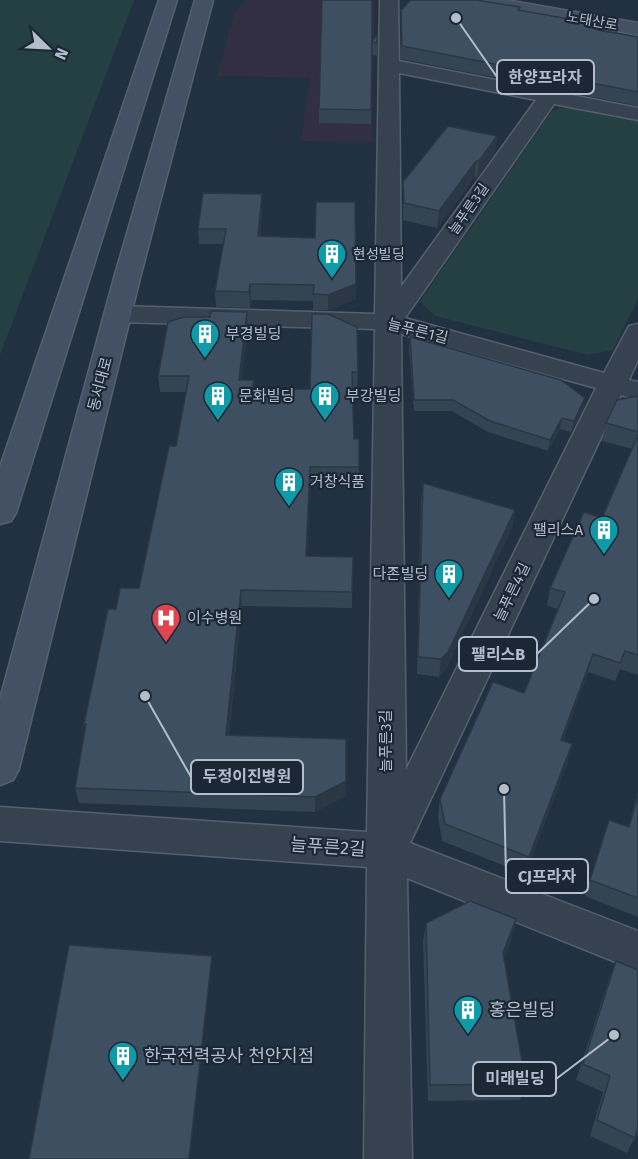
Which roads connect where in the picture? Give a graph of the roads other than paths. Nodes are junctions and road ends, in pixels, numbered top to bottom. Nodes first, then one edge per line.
1 (168, 0) edge
2 (204, 0) edge
3 (389, 0) edge
4 (475, 0) edge
5 (638, 29) edge
6 (388, 65) junction
7 (549, 96) junction
8 (638, 114) edge
9 (118, 314) junction
10 (389, 322) junction
11 (638, 332) edge
12 (625, 388) edge
13 (0, 513) edge
14 (0, 769) edge
15 (0, 824) edge
16 (386, 851) junction
17 (638, 951) edge
18 (388, 1159) edge

1 - 13 main road
2 - 9 main road, 동서대로
3 - 6 street, 늘푸른3길
4 - 5 main road, 노태산로
6 - 7 street
6 - 10 street, 늘푸른3길
7 - 8 street
7 - 10 street, 늘푸른3길
9 - 10 street, 늘푸른1길
9 - 14 main road, 동서대로
10 - 12 street, 늘푸른1길
10 - 16 street, 늘푸른3길
11 - 12 street, 늘푸른4길
12 - 16 street, 늘푸른4길
15 - 16 street, 늘푸른2길
16 - 17 street, 늘푸른2길
16 - 18 street, 늘푸른3길

